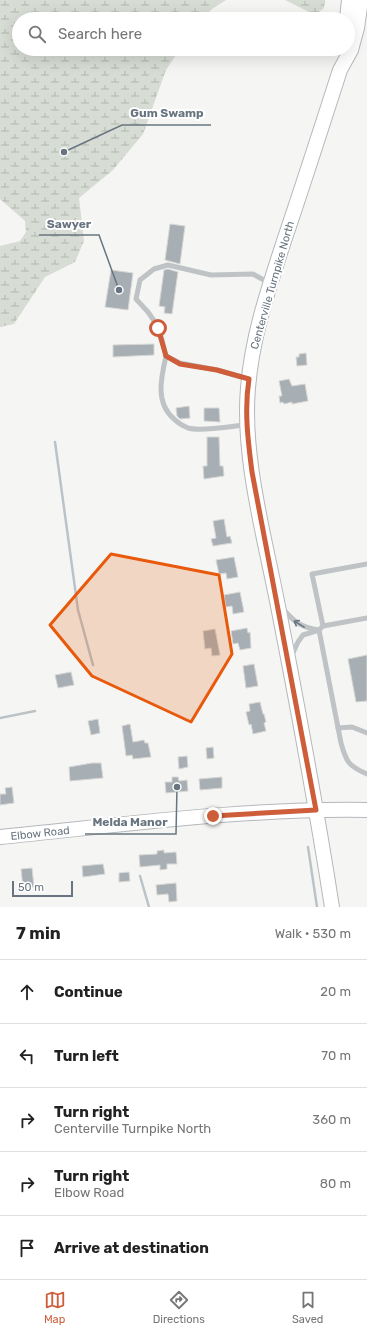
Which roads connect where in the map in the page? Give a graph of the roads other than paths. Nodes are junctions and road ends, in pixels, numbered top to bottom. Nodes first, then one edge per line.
1 (349, 0) edge
2 (359, 11) edge
3 (355, 30) edge
4 (341, 56) edge
5 (348, 56) edge
6 (340, 70) junction
7 (270, 284) junction
8 (166, 356) junction
9 (249, 379) junction
10 (247, 425) junction
11 (367, 564) edge
12 (277, 604) junction
13 (367, 618) edge
14 (321, 628) junction
15 (289, 661) junction
16 (338, 728) junction
17 (367, 733) edge
18 (367, 774) edge
19 (316, 810) junction
20 (367, 810) edge
21 (0, 837) edge
22 (332, 907) edge

1 - 2 main road, Centerville Turnpike North
2 - 3 main road, Centerville Turnpike North
4 - 6 main road, Centerville Turnpike North
5 - 6 main road, Centerville Turnpike North
6 - 7 main road, Centerville Turnpike North
7 - 8 lane
7 - 9 main road, Centerville Turnpike North
8 - 9 lane
8 - 10 lane
9 - 10 main road, Centerville Turnpike North
10 - 12 main road, Centerville Turnpike North
11 - 14 lane
14 -> 12 lane
12 - 15 main road, Centerville Turnpike North
13 - 14 lane
14 - 15 lane
14 - 16 lane
15 - 19 main road, Centerville Turnpike North
16 - 17 lane
16 - 18 lane
19 - 20 main road, Elbow Road
19 - 21 main road, Elbow Road
19 - 22 main road, Centerville Turnpike North

